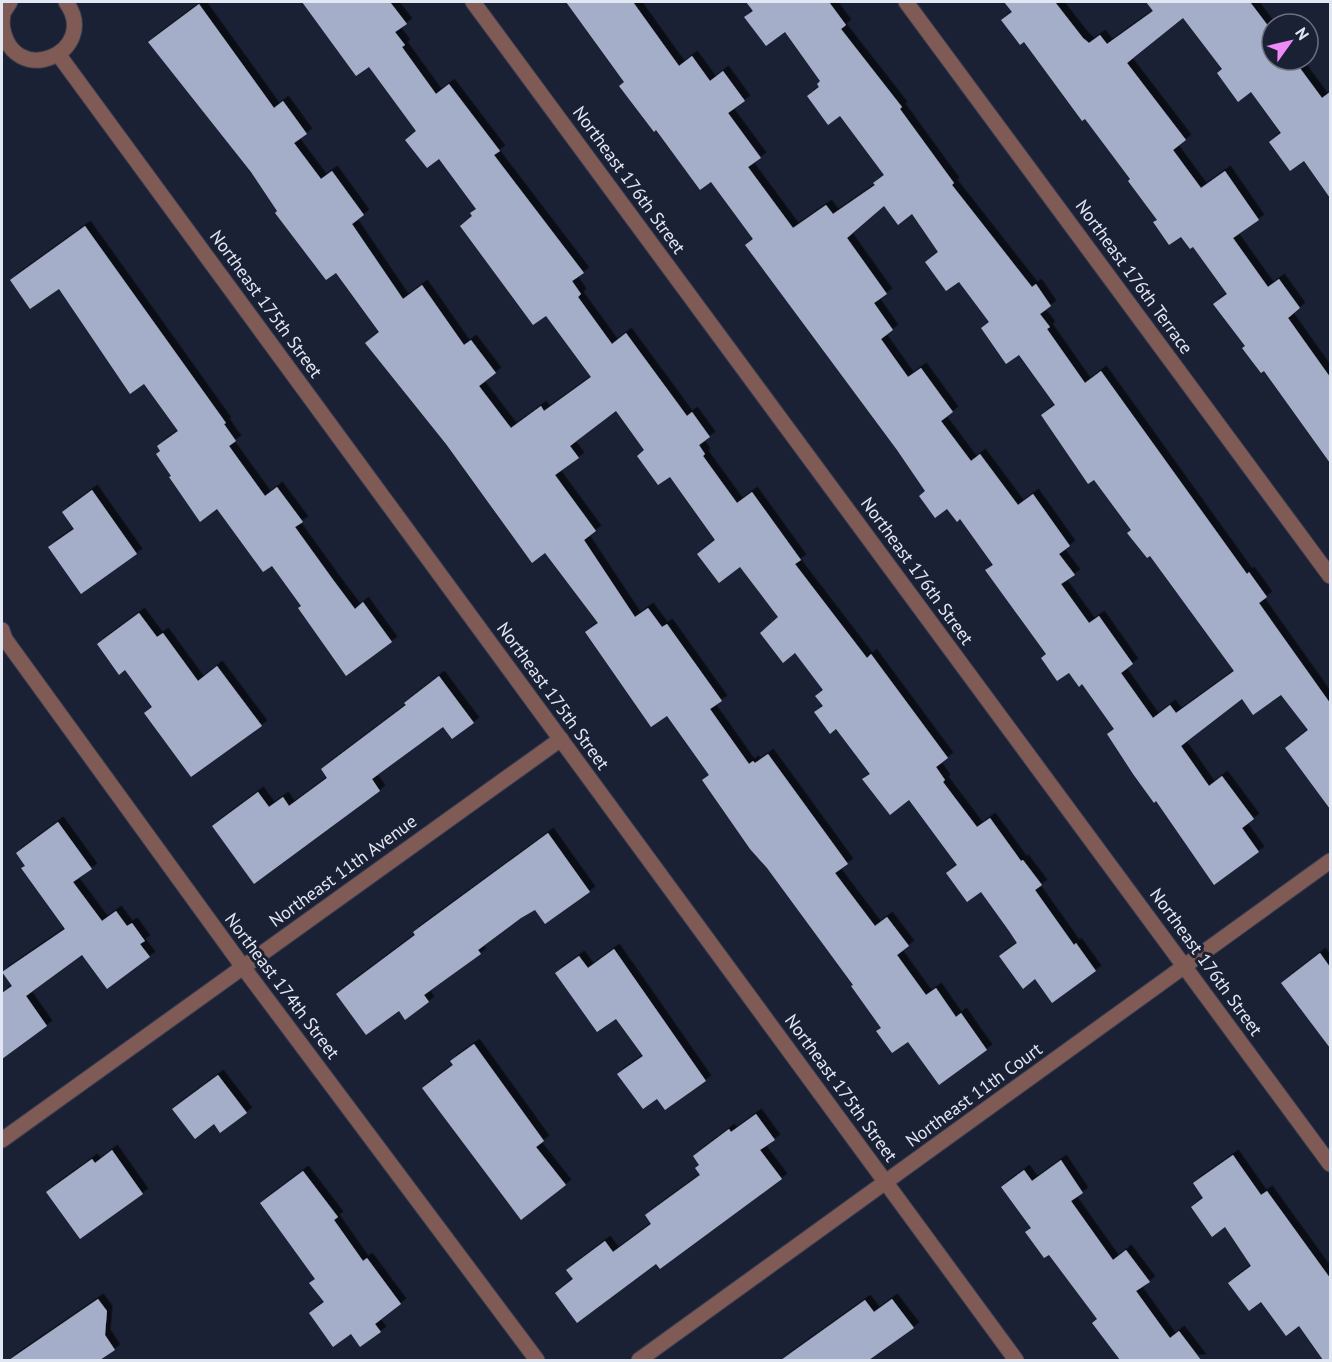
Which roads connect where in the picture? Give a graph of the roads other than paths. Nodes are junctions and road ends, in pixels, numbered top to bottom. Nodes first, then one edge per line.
1 (10, 2) edge
2 (68, 2) edge
3 (473, 2) edge
4 (906, 2) edge
5 (2, 24) edge
6 (5, 48) edge
7 (58, 54) junction
8 (1330, 576) edge
9 (3, 637) edge
10 (561, 739) junction
11 (1330, 861) edge
12 (1185, 966) junction
13 (243, 967) junction
14 (2, 1140) edge
15 (1330, 1164) edge
16 (886, 1182) junction
17 (537, 1360) edge
18 (639, 1360) edge
19 (1016, 1360) edge

1 - 5 street
2 - 7 street
3 - 12 street, Northeast 176th Street
4 - 8 street, Northeast 176th Terrace
5 - 6 street
6 - 7 street
7 - 10 street, Northeast 175th Street
9 - 13 street, Northeast 174th Street
10 - 13 street, Northeast 11th Avenue
10 - 16 street, Northeast 175th Street
11 - 12 street, Northeast 11th Court
12 - 15 street, Northeast 176th Street
12 - 16 street, Northeast 11th Court
13 - 14 street, Northeast 11th Avenue
13 - 17 street, Northeast 174th Street
16 - 18 street, Northeast 11th Court
16 - 19 street, Northeast 175th Street

